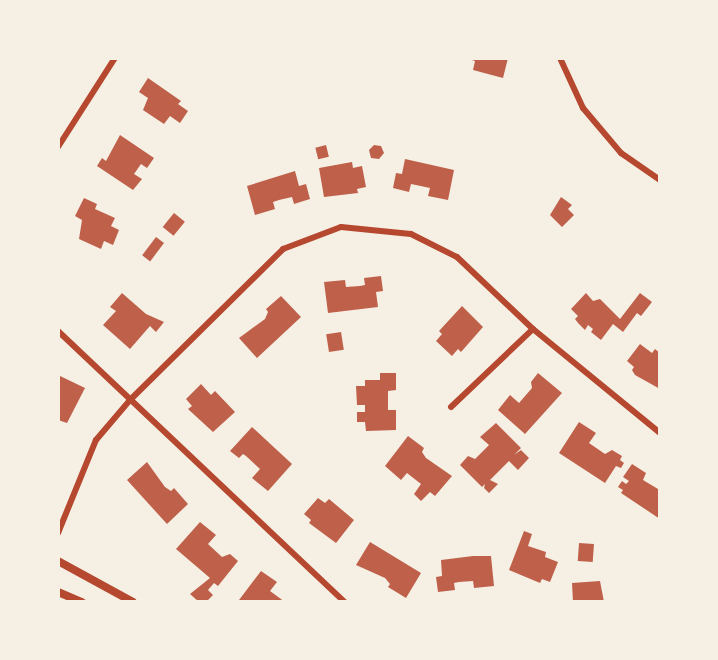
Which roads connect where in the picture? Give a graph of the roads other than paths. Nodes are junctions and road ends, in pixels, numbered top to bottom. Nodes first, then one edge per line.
1 (115, 58) edge
2 (560, 58) edge
3 (58, 147) edge
4 (660, 180) edge
5 (533, 329) junction
6 (58, 331) edge
7 (130, 400) junction
8 (452, 407) dead end
9 (660, 433) edge
10 (58, 533) edge
11 (58, 561) edge
12 (58, 592) edge
13 (82, 602) edge
14 (133, 602) edge
15 (345, 602) edge

1 - 3 street
2 - 4 street
5 - 7 street
5 - 8 street
5 - 9 street
6 - 7 street
7 - 10 street
7 - 15 street
11 - 14 main road
12 - 13 main road

